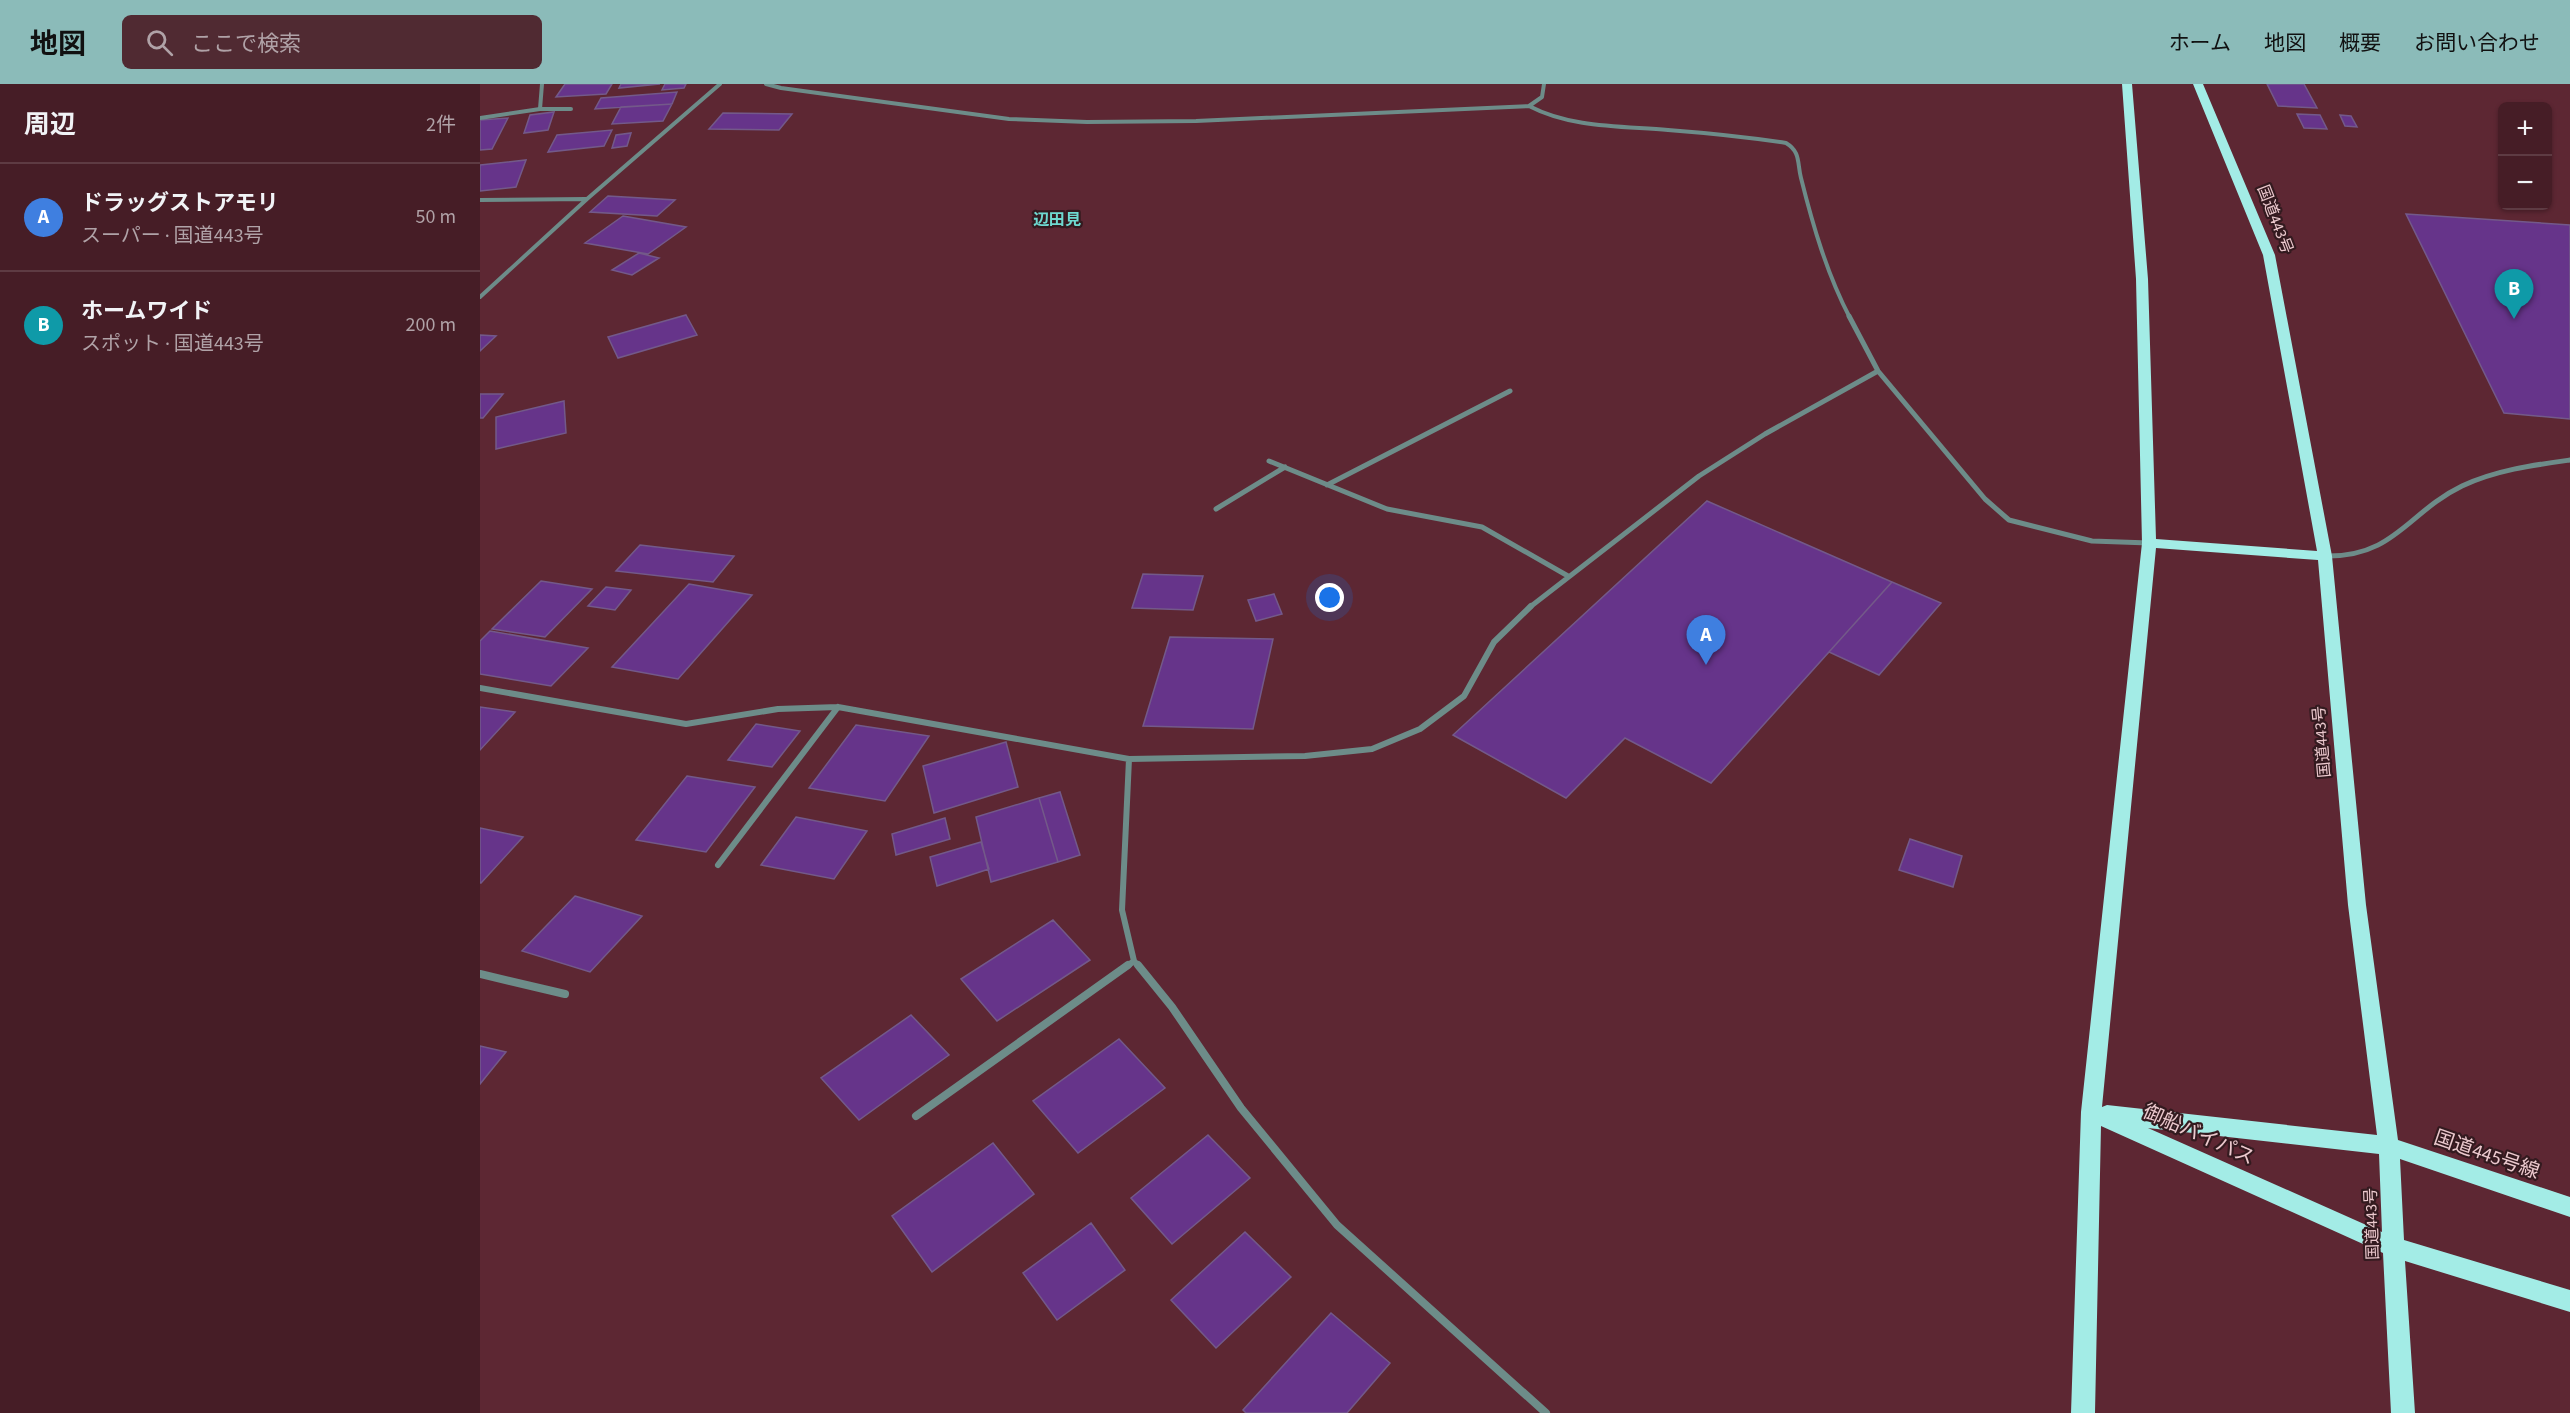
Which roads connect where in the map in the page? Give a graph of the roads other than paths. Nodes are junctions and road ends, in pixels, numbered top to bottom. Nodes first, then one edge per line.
1 (542, 84) edge
2 (720, 84) edge
3 (766, 84) edge
4 (1544, 84) edge
5 (2127, 84) edge
6 (2198, 84) edge
7 (1529, 106) junction
8 (540, 109) junction
9 (572, 109) dead end
10 (480, 118) edge
11 (587, 199) junction
12 (480, 200) edge
13 (480, 297) edge
14 (1878, 371) junction
15 (1510, 391) dead end
16 (2570, 460) edge
17 (1269, 461) dead end
18 (1285, 467) junction
19 (1327, 485) junction
20 (1216, 509) dead end
21 (2149, 543) junction
22 (2325, 556) junction
23 (1568, 576) junction
24 (480, 688) edge
25 (838, 707) junction
26 (1129, 759) junction
27 (718, 865) dead end
28 (1134, 961) junction
29 (480, 974) edge
30 (565, 994) dead end
31 (2091, 1112) junction
32 (916, 1116) dead end
33 (2389, 1146) junction
34 (2570, 1207) edge
35 (2393, 1247) junction
36 (2570, 1301) edge
37 (1546, 1413) edge
38 (2083, 1413) edge
39 (2403, 1413) edge

1 - 8 street
2 - 11 street
3 - 7 street
4 - 7 street
5 - 21 highway
6 - 22 highway, 国道443号
7 - 14 street
8 - 9 street
8 - 10 street
11 - 12 street
11 - 13 street
14 - 21 street
14 - 23 street
15 - 19 street
16 - 22 street
17 - 18 street
18 - 19 street
18 - 20 street
19 - 23 street
21 - 22 highway
21 - 31 highway
22 - 33 highway, 国道443号
23 - 26 street
24 - 25 street
25 - 26 street
25 - 27 street
26 - 28 street
28 - 32 street
28 - 37 street
29 - 30 street
31 - 33 highway, 御船バイパス
31 - 35 highway, 御船バイパス
31 - 38 highway
33 - 34 highway, 国道445号線
33 - 35 highway, 国道443号
35 - 36 highway, 御船バイパス
35 - 39 highway, 国道443号

